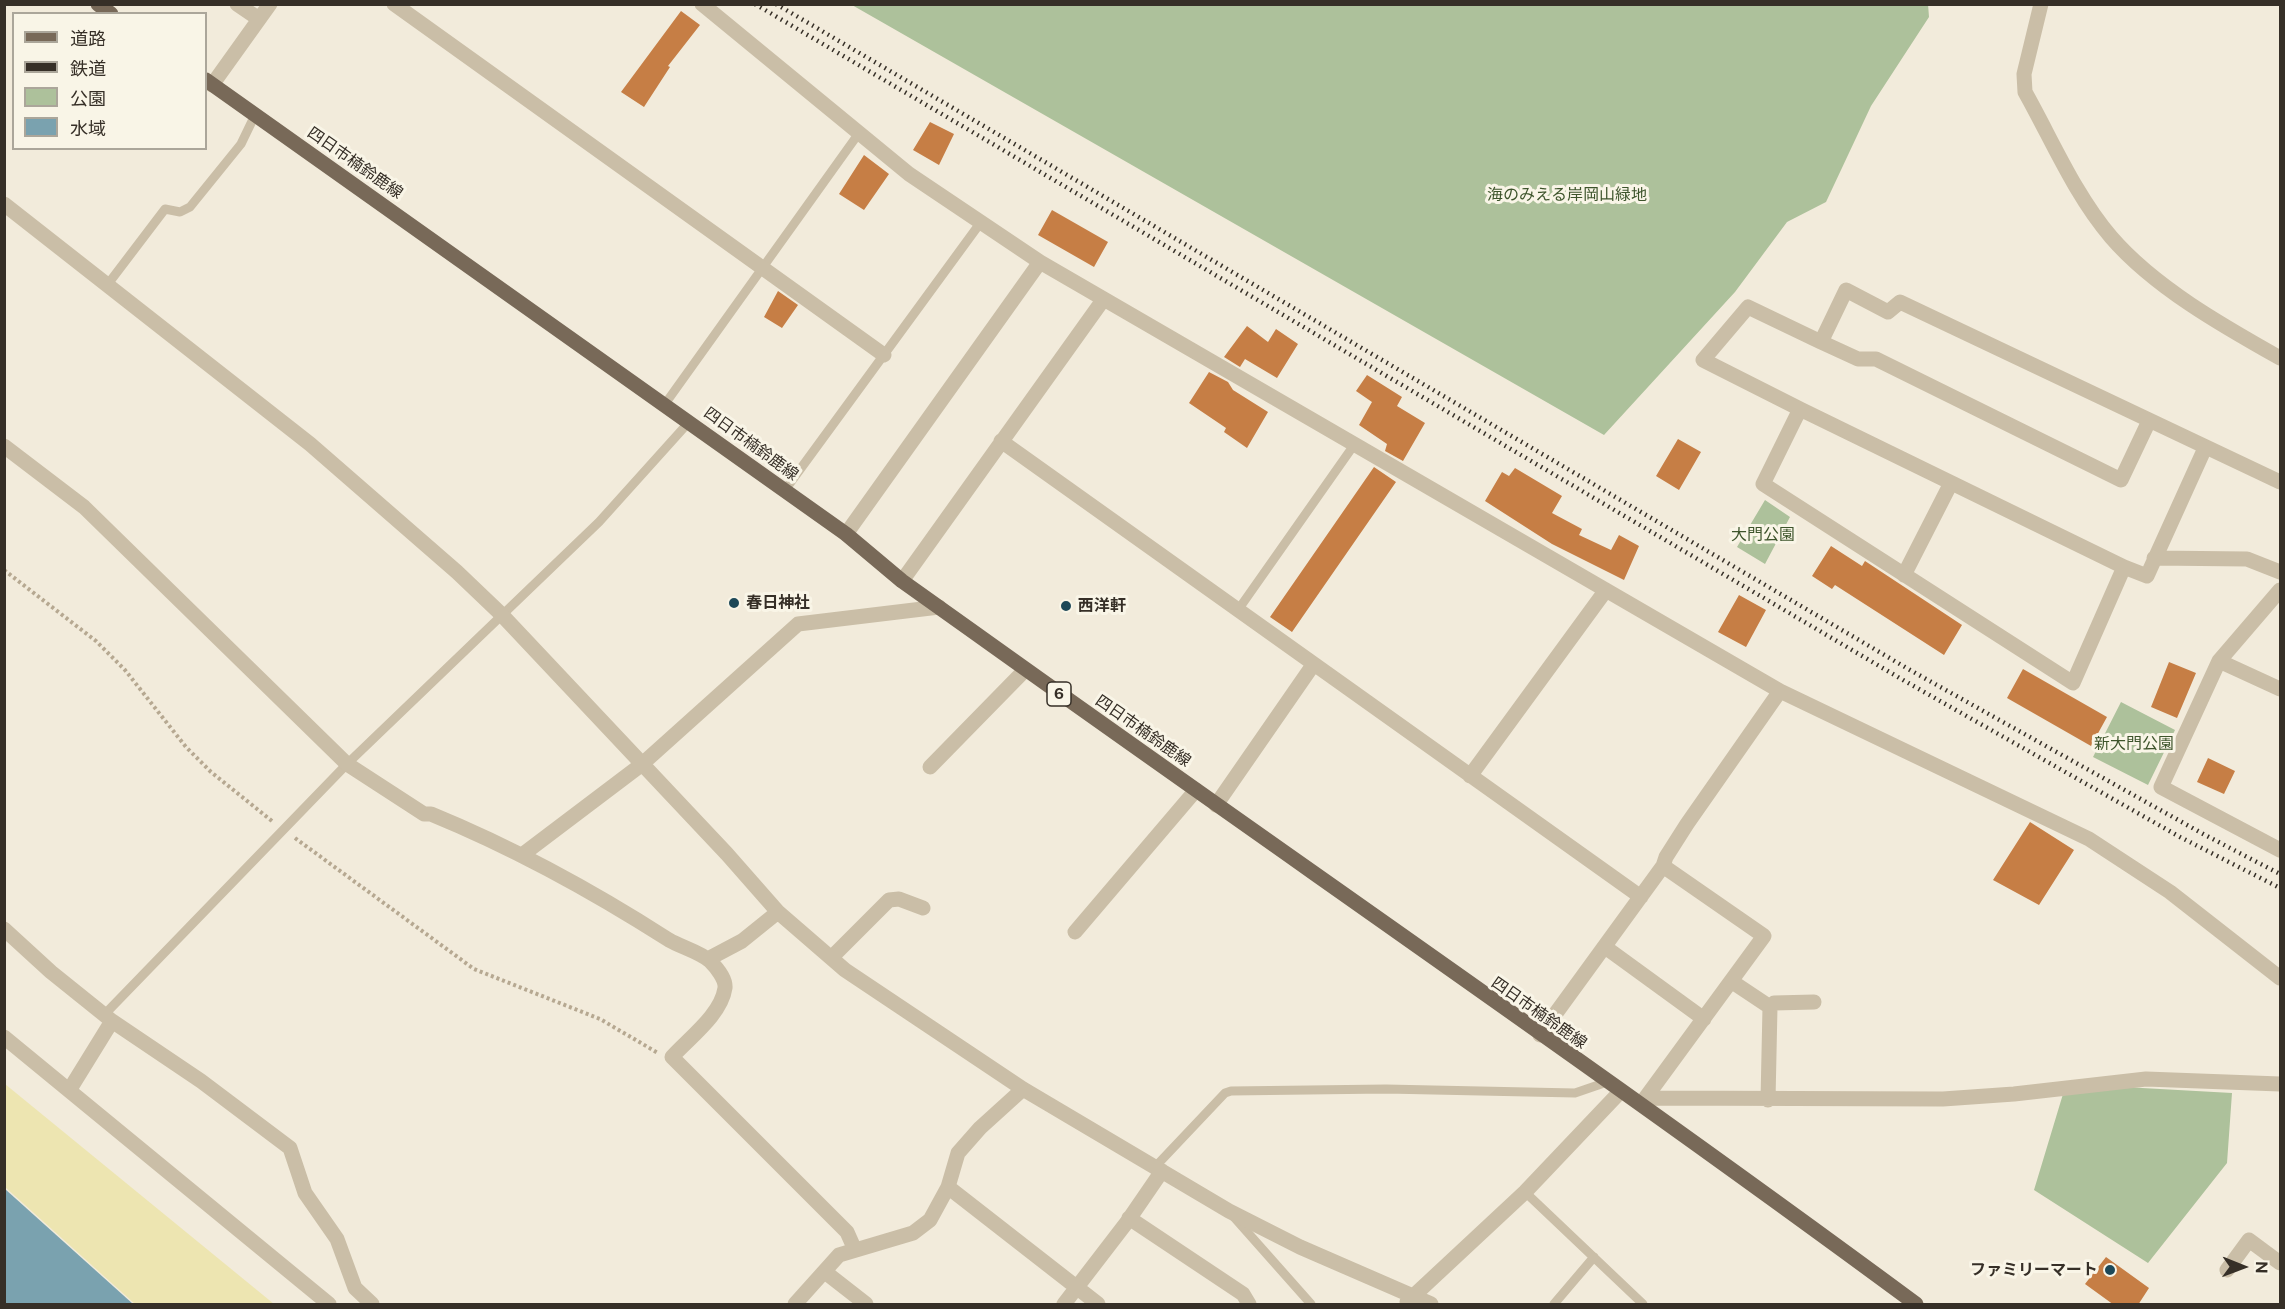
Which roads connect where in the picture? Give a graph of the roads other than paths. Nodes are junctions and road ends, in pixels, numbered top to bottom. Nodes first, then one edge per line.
1 (237, 4) edge
2 (270, 4) edge
3 (394, 4) edge
4 (702, 4) edge
5 (2041, 4) edge
6 (260, 19) junction
7 (209, 82) edge
8 (255, 115) junction
9 (859, 133) junction
10 (4, 204) edge
11 (981, 222) junction
12 (1040, 262) junction
13 (762, 268) junction
14 (108, 284) junction
15 (1104, 300) junction
16 (1821, 342) junction
17 (884, 355) junction
18 (2280, 358) edge
19 (665, 404) junction
20 (1800, 410) junction
21 (2149, 421) junction
22 (689, 422) junction
23 (1001, 441) junction
24 (1354, 445) junction
25 (4, 446) edge
26 (2205, 448) junction
27 (2280, 482) edge
28 (1951, 483) junction
29 (785, 490) junction
30 (846, 534) junction
31 (2154, 558) junction
32 (2124, 567) junction
33 (2280, 572) edge
34 (1904, 575) junction
35 (902, 581) junction
36 (1606, 590) junction
37 (2280, 590) edge
38 (939, 607) junction
39 (1238, 610) junction
40 (501, 614) junction
41 (2219, 661) junction
42 (1313, 665) junction
43 (1025, 670) junction
44 (2280, 689) edge
45 (1779, 691) junction
46 (347, 764) junction
47 (640, 765) junction
48 (930, 767) dead end
49 (1470, 776) junction
50 (1196, 790) junction
51 (1216, 805) junction
52 (2280, 850) edge
53 (522, 855) junction
54 (1663, 866) junction
55 (1641, 897) junction
56 (923, 908) dead end
57 (778, 912) junction
58 (4, 929) edge
59 (1075, 932) dead end
60 (1605, 947) junction
61 (831, 958) junction
62 (708, 959) junction
63 (2280, 978) edge
64 (1731, 981) junction
65 (1814, 1002) dead end
66 (1770, 1007) junction
67 (108, 1018) junction
68 (1704, 1019) junction
69 (1540, 1035) junction
70 (4, 1036) edge
71 (1607, 1082) junction
72 (2280, 1084) edge
73 (70, 1089) junction
74 (1023, 1089) junction
75 (1620, 1092) junction
76 (1768, 1100) junction
77 (1644, 1101) junction
78 (1158, 1169) junction
79 (948, 1187) junction
80 (1525, 1192) junction
81 (1229, 1211) junction
82 (1129, 1218) junction
83 (855, 1250) junction
84 (1594, 1257) junction
85 (2280, 1263) edge
86 (2227, 1270) dead end
87 (825, 1272) junction
88 (1077, 1288) junction
89 (377, 1301) edge
90 (1408, 1301) edge
91 (329, 1305) edge
92 (795, 1305) edge
93 (866, 1305) edge
94 (1064, 1305) edge
95 (1098, 1305) edge
96 (1249, 1305) edge
97 (1311, 1305) edge
98 (1431, 1305) edge
99 (1554, 1305) edge
100 (1643, 1305) edge
101 (1916, 1305) edge

1 - 6 street
2 - 6 street
3 - 13 street
4 - 9 street
5 - 18 street
6 - 7 street
7 - 8 main road, 四日市楠鈴鹿線 / 6
8 - 14 lane
8 - 19 main road, 四日市楠鈴鹿線 / 6
9 - 11 street
9 - 13 lane
10 - 14 street
11 - 12 street
11 - 17 lane
12 - 15 street
12 - 30 street
13 - 17 street
13 - 19 lane
14 - 40 street
15 - 23 street
15 - 24 street
16 - 20 street
16 - 21 street
16 - 21 street
17 - 29 lane
19 - 22 main road, 四日市楠鈴鹿線 / 6
20 - 28 street
20 - 34 street
21 - 26 street
22 - 29 main road, 四日市楠鈴鹿線 / 6
22 - 40 lane
23 - 35 street
23 - 39 street
24 - 36 street
24 - 39 lane
25 - 46 street
26 - 27 street
26 - 31 street
28 - 32 street
28 - 34 street
29 - 30 main road, 四日市楠鈴鹿線 / 6
30 - 35 main road, 四日市楠鈴鹿線 / 6
31 - 32 street
31 - 33 street
32 - 34 street
35 - 38 main road, 四日市楠鈴鹿線 / 6
36 - 45 street
36 - 49 street
37 - 41 street
38 - 43 main road, 四日市楠鈴鹿線 / 6
38 - 47 street
39 - 42 street
40 - 46 lane
40 - 47 street
41 - 44 street
41 - 52 street
42 - 49 street
42 - 51 street
43 - 48 street
43 - 50 main road, 四日市楠鈴鹿線 / 6
45 - 54 street
45 - 63 street
46 - 53 street
46 - 67 lane
47 - 53 street
47 - 57 street
49 - 55 street
50 - 51 main road, 四日市楠鈴鹿線 / 6
50 - 59 street
51 - 69 main road, 四日市楠鈴鹿線 / 6
53 - 62 street
54 - 55 street
54 - 64 street
55 - 60 street
56 - 61 street
57 - 61 street
57 - 62 street
58 - 67 street
60 - 68 street
60 - 69 street
61 - 74 street
62 - 83 street
64 - 66 street
64 - 68 street
65 - 66 street
66 - 76 street
67 - 73 street
67 - 89 street
68 - 77 street
69 - 71 main road, 四日市楠鈴鹿線 / 6
70 - 73 street
71 - 75 main road, 四日市楠鈴鹿線 / 6
71 - 78 lane
72 - 76 street
73 - 91 street
74 - 78 street
74 - 79 street
75 - 77 main road, 四日市楠鈴鹿線 / 6
75 - 80 street
76 - 77 street
77 - 101 main road, 四日市楠鈴鹿線 / 6
78 - 81 street
78 - 82 street
79 - 83 street
79 - 88 street
80 - 84 lane
80 - 90 street
81 - 90 street
81 - 97 lane
82 - 88 street
82 - 96 street
83 - 87 street
84 - 99 lane
84 - 100 lane
85 - 86 street
87 - 92 street
87 - 93 street
88 - 94 street
88 - 95 street
90 - 98 street

